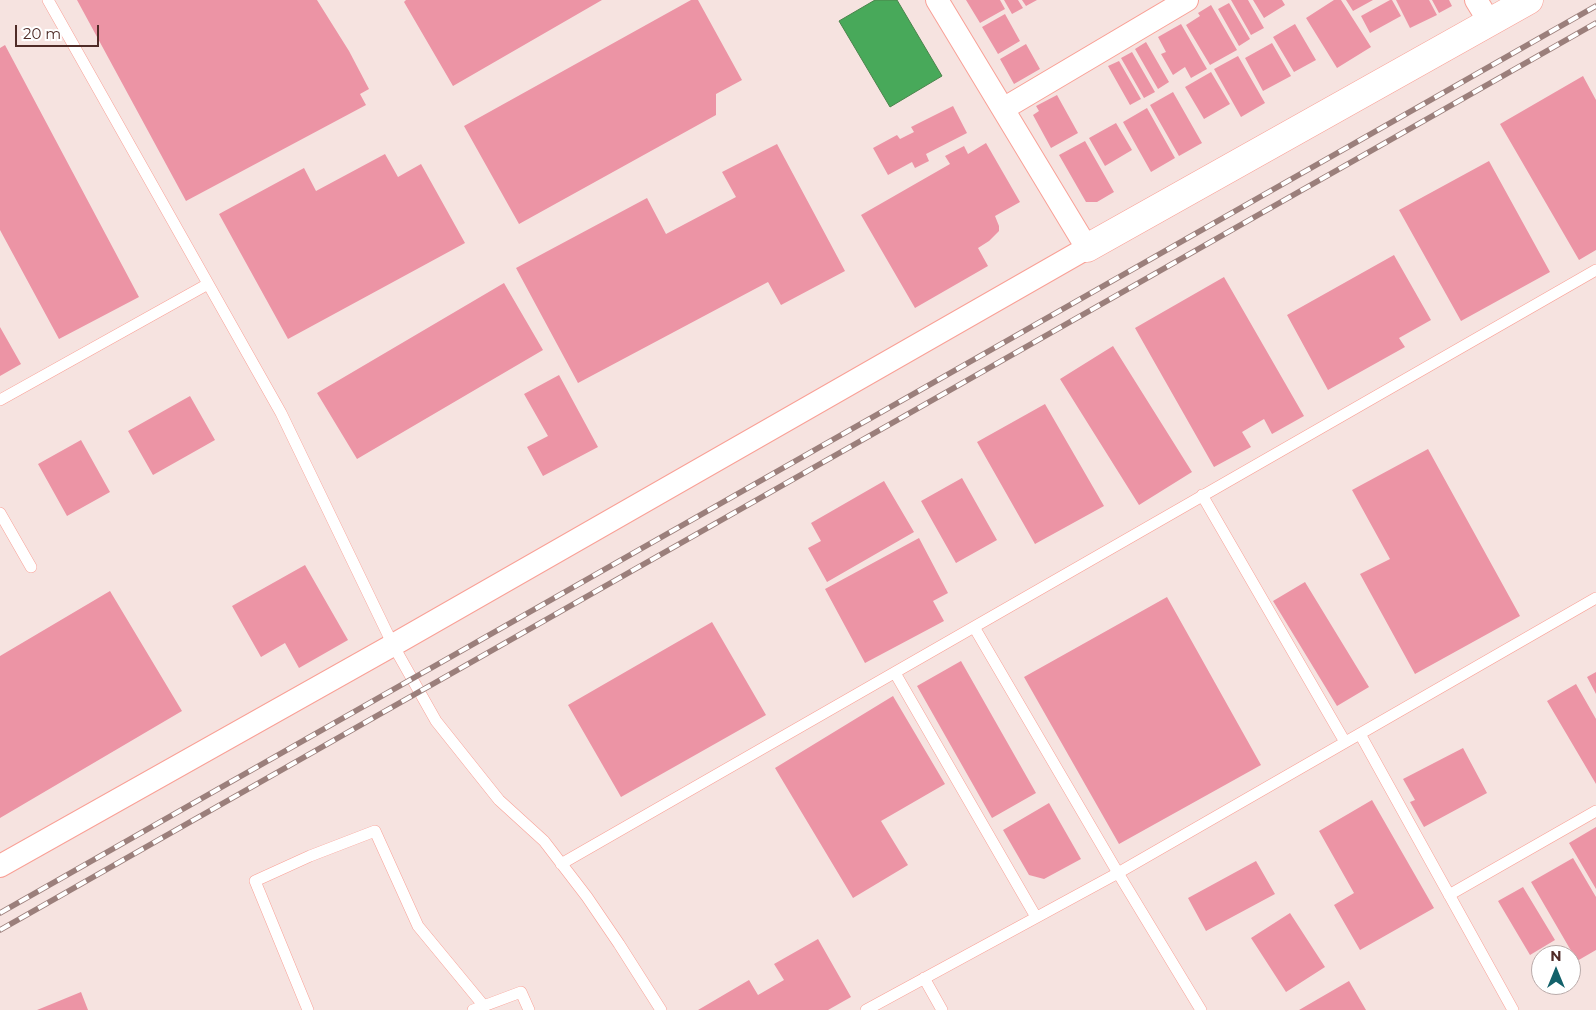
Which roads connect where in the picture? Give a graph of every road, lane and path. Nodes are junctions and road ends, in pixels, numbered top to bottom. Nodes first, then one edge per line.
1 (48, 0) edge
2 (937, 0) edge
3 (1187, 0) edge
4 (1476, 0) edge
5 (1529, 0) edge
6 (1490, 23) junction
7 (1003, 109) junction
8 (1087, 248) junction
9 (1596, 270) edge
10 (208, 284) junction
11 (0, 400) edge
12 (1202, 496) junction
13 (0, 513) edge
14 (32, 568) dead end
15 (1596, 598) edge
16 (974, 628) junction
17 (393, 644) junction
18 (895, 673) junction
19 (1360, 734) junction
20 (1345, 742) junction
21 (1596, 811) edge
22 (561, 864) junction
23 (0, 866) edge
24 (1118, 873) junction
25 (1449, 895) junction
26 (1036, 917) junction
27 (924, 978) junction
28 (478, 1008) edge
29 (308, 1010) edge
30 (529, 1010) edge
31 (661, 1010) edge
32 (866, 1010) edge
33 (942, 1010) edge
34 (1201, 1010) edge
35 (1513, 1010) edge

1 - 10 lane
2 - 7 street
3 - 7 street
4 - 6 street
5 - 6 street
6 - 8 street
7 - 8 street
8 - 17 street
9 - 12 lane
10 - 11 lane
10 - 17 lane
12 - 16 lane
12 - 20 lane
13 - 14 lane
15 - 19 lane
16 - 18 lane
16 - 24 lane
17 - 22 lane
17 - 23 street
18 - 22 lane
18 - 26 lane
19 - 20 lane
19 - 25 lane
20 - 24 lane
21 - 25 lane
22 - 31 lane
24 - 26 lane
24 - 34 lane
25 - 35 lane
26 - 27 lane
27 - 32 lane
27 - 33 lane
28 - 29 lane
28 - 30 lane

